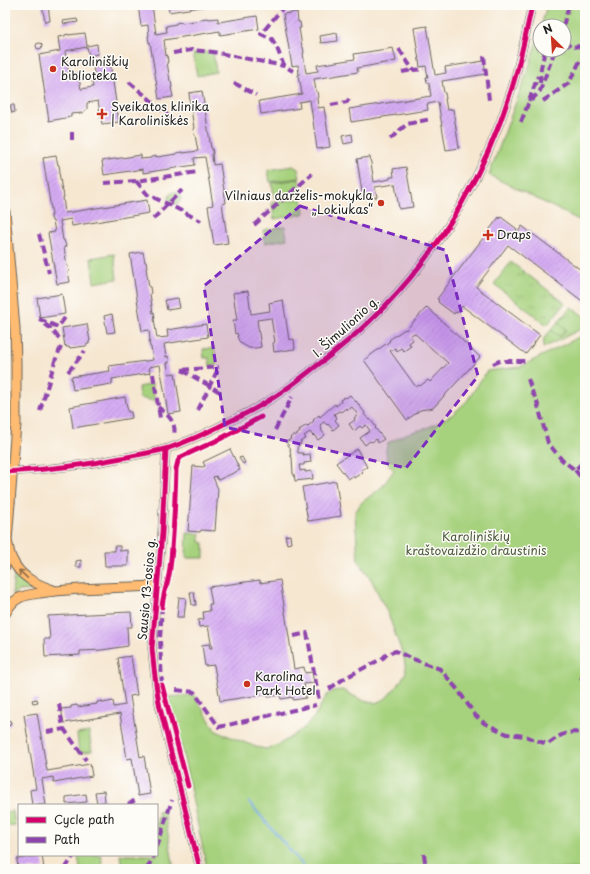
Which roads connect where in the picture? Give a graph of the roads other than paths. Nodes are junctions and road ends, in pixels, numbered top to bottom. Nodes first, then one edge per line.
1 (532, 5) edge
2 (5, 212) edge
3 (166, 449) junction
4 (5, 472) edge
5 (7, 541) junction
6 (5, 566) edge
7 (157, 586) junction
8 (57, 590) junction
9 (5, 614) edge
10 (200, 869) edge

1 - 3 street, I. Šimulionio g.
2 - 5 main road, bridge
3 - 4 street, I. Šimulionio g.
3 - 7 street, Sausio 13-osios g.
5 - 6 main road
8 -> 5 main road
7 - 8 main road
7 - 10 street, Sausio 13-osios g.
8 - 9 main road

